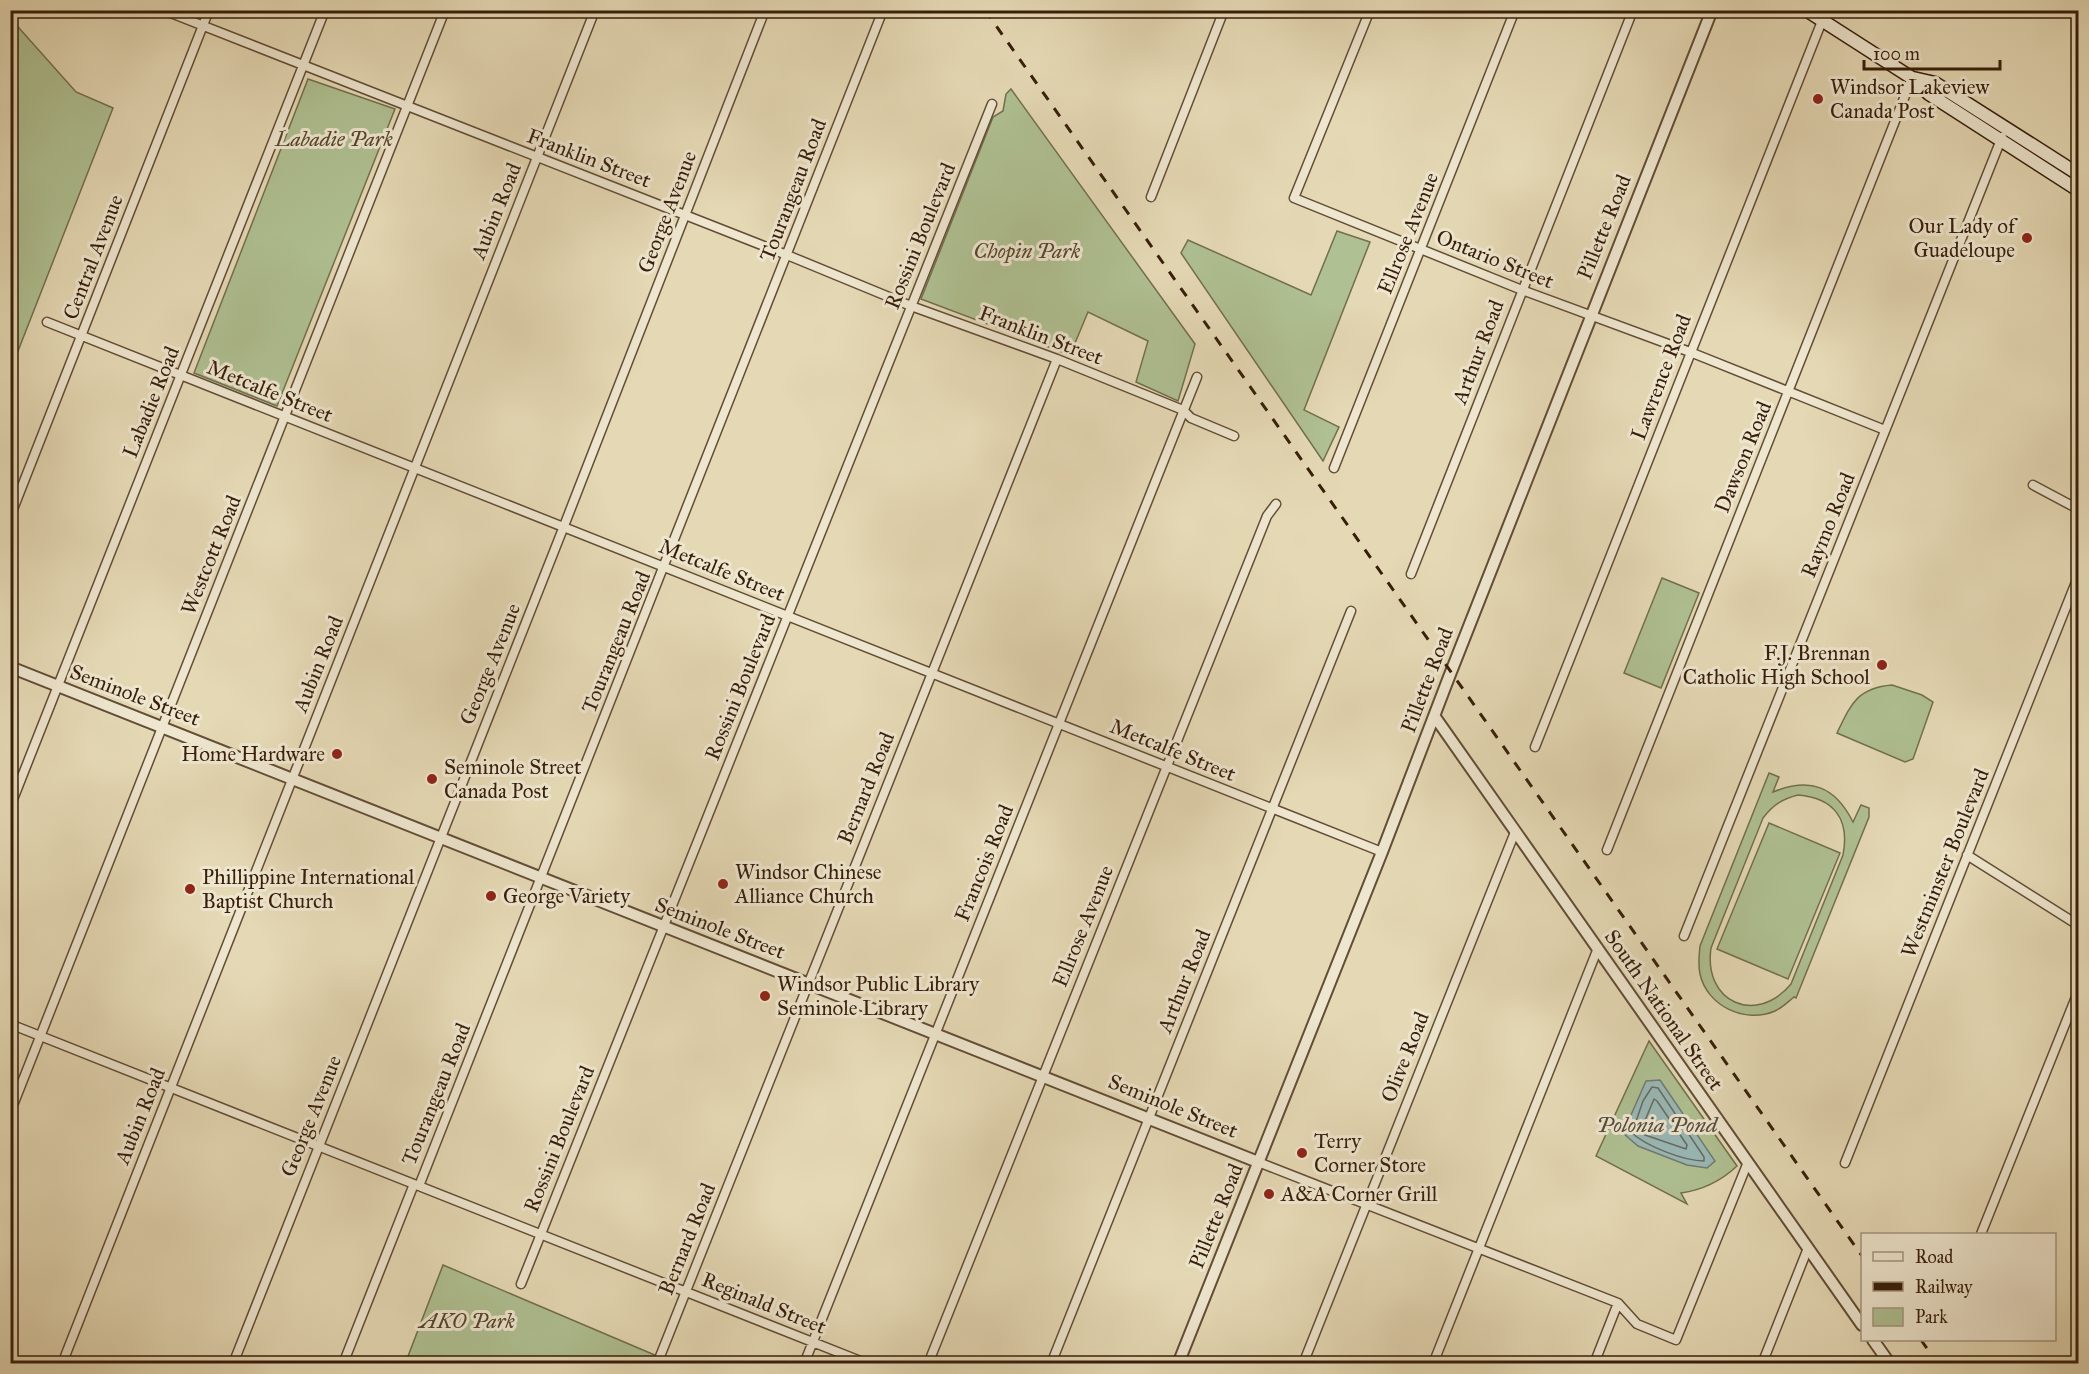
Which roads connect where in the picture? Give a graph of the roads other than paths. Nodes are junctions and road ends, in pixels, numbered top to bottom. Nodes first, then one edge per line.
1 (163, 10) edge
2 (209, 10) edge
3 (325, 10) edge
4 (445, 10) edge
5 (595, 10) edge
6 (765, 10) edge
7 (883, 10) edge
8 (1224, 10) edge
9 (1370, 10) edge
10 (1515, 10) edge
11 (1633, 10) edge
12 (1712, 10) edge
13 (1806, 10) edge
14 (1822, 21) junction
15 (203, 26) junction
16 (303, 65) junction
17 (1912, 78) junction
18 (992, 104) dead end
19 (408, 106) junction
20 (2006, 128) junction
21 (2000, 140) junction
22 (537, 157) junction
23 (2079, 174) edge
24 (2079, 190) edge
25 (1151, 197) dead end
26 (685, 215) junction
27 (1421, 249) junction
28 (787, 255) junction
29 (1522, 290) junction
30 (911, 306) junction
31 (1590, 316) junction
32 (47, 322) dead end
33 (82, 335) junction
34 (1690, 352) junction
35 (1057, 359) junction
36 (181, 375) junction
37 (1197, 377) dead end
38 (1788, 392) junction
39 (1183, 410) junction
40 (285, 416) junction
41 (1885, 430) junction
42 (1234, 436) dead end
43 (415, 467) junction
44 (1334, 468) dead end
45 (2033, 485) dead end
46 (1276, 504) dead end
47 (2079, 509) edge
48 (10, 517) edge
49 (564, 526) junction
50 (665, 566) junction
51 (1411, 574) dead end
52 (2079, 577) edge
53 (1351, 611) dead end
54 (788, 615) junction
55 (10, 667) edge
56 (932, 673) junction
57 (58, 686) junction
58 (1435, 717) junction
59 (1059, 723) junction
60 (162, 727) junction
61 (1535, 747) dead end
62 (1166, 766) junction
63 (292, 778) junction
64 (10, 807) edge
65 (1272, 808) junction
66 (1515, 832) junction
67 (440, 837) junction
68 (1607, 850) dead end
69 (1382, 852) junction
70 (1967, 855) junction
71 (542, 879) junction
72 (2079, 925) edge
73 (664, 927) junction
74 (1684, 936) dead end
75 (1598, 948) junction
76 (808, 983) junction
77 (2079, 992) edge
78 (10, 1024) edge
79 (936, 1033) junction
80 (41, 1036) junction
81 (1042, 1075) junction
82 (170, 1087) junction
83 (10, 1113) edge
84 (1149, 1117) junction
85 (318, 1146) junction
86 (1258, 1162) junction
87 (1748, 1162) junction
88 (1845, 1162) dead end
89 (416, 1185) junction
90 (1366, 1203) junction
91 (1981, 1233) edge
92 (541, 1234) junction
93 (1478, 1248) junction
94 (1808, 1248) junction
95 (520, 1284) dead end
96 (686, 1291) junction
97 (1618, 1303) junction
98 (1861, 1322) edge
99 (1874, 1341) edge
100 (813, 1342) junction
101 (62, 1364) edge
102 (233, 1364) edge
103 (343, 1364) edge
104 (657, 1364) edge
105 (804, 1364) edge
106 (868, 1364) edge
107 (928, 1364) edge
108 (1051, 1364) edge
109 (1178, 1364) edge
110 (1303, 1364) edge
111 (1432, 1364) edge
112 (1594, 1364) edge
113 (1762, 1364) edge
114 (1890, 1364) edge

1 - 15 street, Franklin Street
2 - 15 street, Central Avenue
3 - 16 street, Labadie Road
4 - 19 street, Westcott Road
5 - 22 street, Aubin Road
6 - 26 street, George Avenue
7 - 28 street, Tourangeau Road
8 - 25 street
9 - 27 street, Ontario Street
10 - 27 street, Ellrose Avenue
11 - 29 street, Arthur Road
12 - 31 street, Pillette Road
13 - 14 main road
14 - 17 main road
14 - 34 street, Lawrence Road
15 - 16 street, Franklin Street
15 - 33 street, Central Avenue
16 - 19 street, Franklin Street
16 - 36 street, Labadie Road
17 - 20 main road
17 - 21 main road
17 - 38 street, Dawson Road
18 - 30 street, Rossini Boulevard
19 - 22 street, Franklin Street
19 - 40 street, Westcott Road
20 - 21 street, Raymo Road
20 - 23 main road
21 - 24 main road
21 - 41 street, Raymo Road
22 - 26 street, Franklin Street
22 - 43 street, Aubin Road
26 - 28 street, Franklin Street
26 - 49 street, George Avenue
27 - 29 street, Ontario Street
27 - 44 street, Ellrose Avenue
28 - 30 street, Franklin Street
28 - 50 street, Tourangeau Road
29 - 31 street, Ontario Street
29 - 51 street, Arthur Road
30 - 35 street, Franklin Street
30 - 54 street, Rossini Boulevard
31 - 34 street, Ontario Street
31 - 58 street, Pillette Road
32 - 33 street, Metcalfe Street
33 - 36 street, Metcalfe Street
33 - 48 street, Central Avenue
34 - 38 street, Ontario Street
34 - 61 street, Lawrence Road
35 - 39 street, Franklin Street
35 - 56 street, Bernard Road
36 - 40 street, Metcalfe Street
36 - 57 street, Labadie Road
37 - 39 street, Francois Road
38 - 41 street, Ontario Street
38 - 68 street, Dawson Road
39 - 42 street, Franklin Street
39 - 59 street, Francois Road
40 - 43 street, Metcalfe Street
40 - 60 street, Westcott Road
41 - 74 street, Raymo Road
43 - 49 street, Metcalfe Street
43 - 63 street, Aubin Road
45 - 47 street
46 - 62 street, Ellrose Avenue
49 - 50 street, Metcalfe Street
49 - 67 street, George Avenue
50 - 54 street, Metcalfe Street
50 - 71 street, Tourangeau Road
52 - 70 street, Westminster Boulevard
53 - 65 street, Arthur Road
54 - 56 street, Metcalfe Street
54 - 73 street, Rossini Boulevard
55 - 57 street, Seminole Street
56 - 59 street, Metcalfe Street
56 - 76 street, Bernard Road
57 - 60 street, Seminole Street
57 - 64 street, Labadie Road
58 - 66 street, South National Street
58 - 69 street, Pillette Road
59 - 62 street, Metcalfe Street
59 - 79 street, Francois Road
60 - 63 street, Seminole Street
60 - 80 street, Westcott Road
62 - 65 street, Metcalfe Street
62 - 81 street, Ellrose Avenue
63 - 67 street, Seminole Street
63 - 82 street, Aubin Road
65 - 69 street, Metcalfe Street
65 - 84 street, Arthur Road
66 - 75 street, South National Street
66 - 90 street, Olive Road
67 - 71 street, Seminole Street
67 - 85 street, George Avenue
69 - 86 street, Pillette Road
70 - 72 street
70 - 88 street, Westminster Boulevard
71 - 73 street, Seminole Street
71 - 89 street, Tourangeau Road
73 - 76 street, Seminole Street
73 - 92 street, Rossini Boulevard
75 - 87 street, South National Street
75 - 93 street
76 - 79 street, Seminole Street
76 - 96 street, Bernard Road
77 - 91 street
78 - 80 street, Reginald Street
79 - 81 street, Seminole Street
79 - 100 street, Francois Road
80 - 82 street, Reginald Street
80 - 83 street, Westcott Road
81 - 84 street, Seminole Street
81 - 107 street, Ellrose Avenue
82 - 85 street, Reginald Street
82 - 101 street, Aubin Road
84 - 86 street, Seminole Street
84 - 108 street, Arthur Road
85 - 89 street, Reginald Street
85 - 102 street, George Avenue
86 - 90 street, Seminole Street
86 - 109 street, Pillette Road
87 - 94 street, South National Street
87 - 97 street
89 - 92 street, Reginald Street
89 - 103 street, Tourangeau Road
90 - 93 street, Seminole Street
90 - 110 street, Olive Road
92 - 95 street, Rossini Boulevard
92 - 96 street, Reginald Street
93 - 97 street, Seminole Street
93 - 111 street
94 - 98 street, South National Street
94 - 113 street
96 - 100 street, Reginald Street
96 - 104 street, Bernard Road
97 - 112 street
99 - 114 street
100 - 105 street, Francois Road
100 - 106 street, Reginald Street

